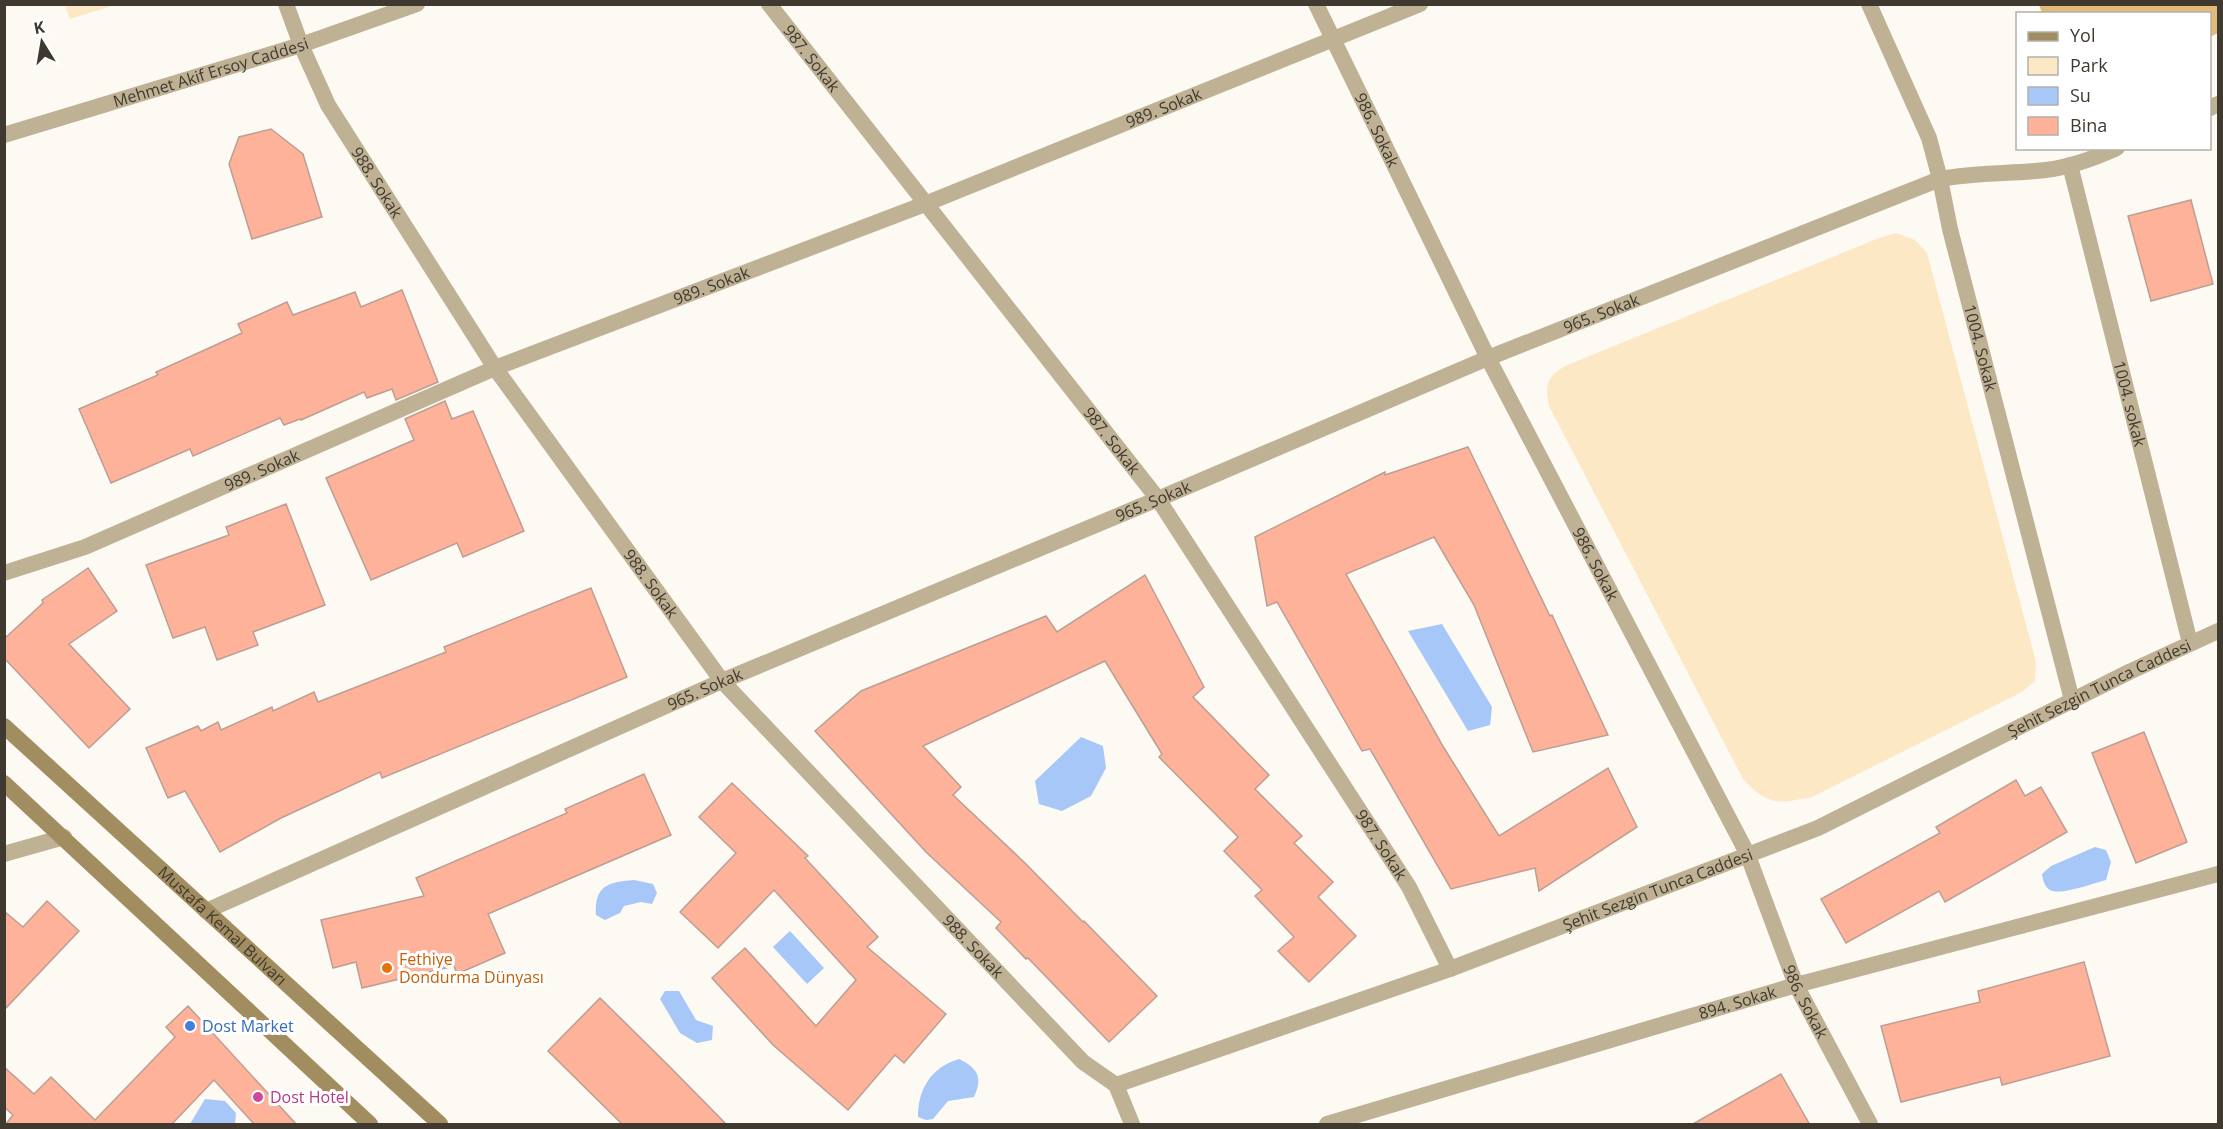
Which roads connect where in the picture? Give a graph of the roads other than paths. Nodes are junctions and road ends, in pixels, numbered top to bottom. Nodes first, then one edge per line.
1 (286, 4) edge
2 (417, 4) edge
3 (768, 4) edge
4 (1316, 4) edge
5 (1420, 4) edge
6 (1869, 4) edge
7 (1333, 41) junction
8 (301, 45) junction
9 (4, 135) edge
10 (2111, 150) edge
11 (2070, 165) junction
12 (1940, 179) junction
13 (925, 204) junction
14 (1488, 358) junction
15 (495, 368) junction
16 (1158, 499) junction
17 (4, 573) edge
18 (2218, 631) edge
19 (2190, 643) junction
20 (722, 681) junction
21 (2072, 700) junction
22 (4, 726) edge
23 (4, 783) edge
24 (64, 837) junction
25 (1747, 853) junction
26 (4, 854) edge
27 (2218, 874) edge
28 (206, 910) junction
29 (1450, 969) junction
30 (1796, 985) junction
31 (1116, 1085) junction
32 (370, 1125) edge
33 (440, 1125) edge
34 (1132, 1125) edge
35 (1327, 1125) edge
36 (1870, 1125) edge

1 - 8 street, 988. Sokak
2 - 8 street, Mehmet Akif Ersoy Caddesi
3 - 13 street, 987. Sokak
4 - 7 street, 986. Sokak
5 - 7 street, 989. Sokak
6 - 12 street, 1004. Sokak
7 - 13 street, 989. Sokak
7 - 14 street, 986. Sokak
8 - 9 street, Mehmet Akif Ersoy Caddesi
8 - 15 street, 988. Sokak
10 - 11 street, 965. Sokak
11 - 12 street, 965. Sokak
11 - 19 street, 1004. sokak
12 - 14 street, 965. Sokak
12 - 21 street, 1004. Sokak
13 - 15 street, 989. Sokak
13 - 16 street, 987. Sokak
14 - 16 street, 965. Sokak
14 - 25 street, 986. Sokak
15 - 17 street, 989. Sokak
15 - 20 street, 988. Sokak
16 - 20 street, 965. Sokak
16 - 29 street, 987. Sokak
18 - 19 street, Şehit Sezgin Tunca Caddesi
19 - 21 street, Şehit Sezgin Tunca Caddesi
20 - 28 street, 965. Sokak
20 - 31 street, 988. Sokak
21 - 25 street, Şehit Sezgin Tunca Caddesi
22 - 28 main road, Mustafa Kemal Bulvarı
23 - 24 main road
24 - 26 street
24 - 32 main road
25 - 29 street, Şehit Sezgin Tunca Caddesi
25 - 30 street, 986. Sokak
27 - 30 street, 894. Sokak
28 - 33 main road, Mustafa Kemal Bulvarı
29 - 31 street, Şehit Sezgin Tunca Caddesi
30 - 35 street, 894. Sokak
30 - 36 street, 986. Sokak
31 - 34 street

